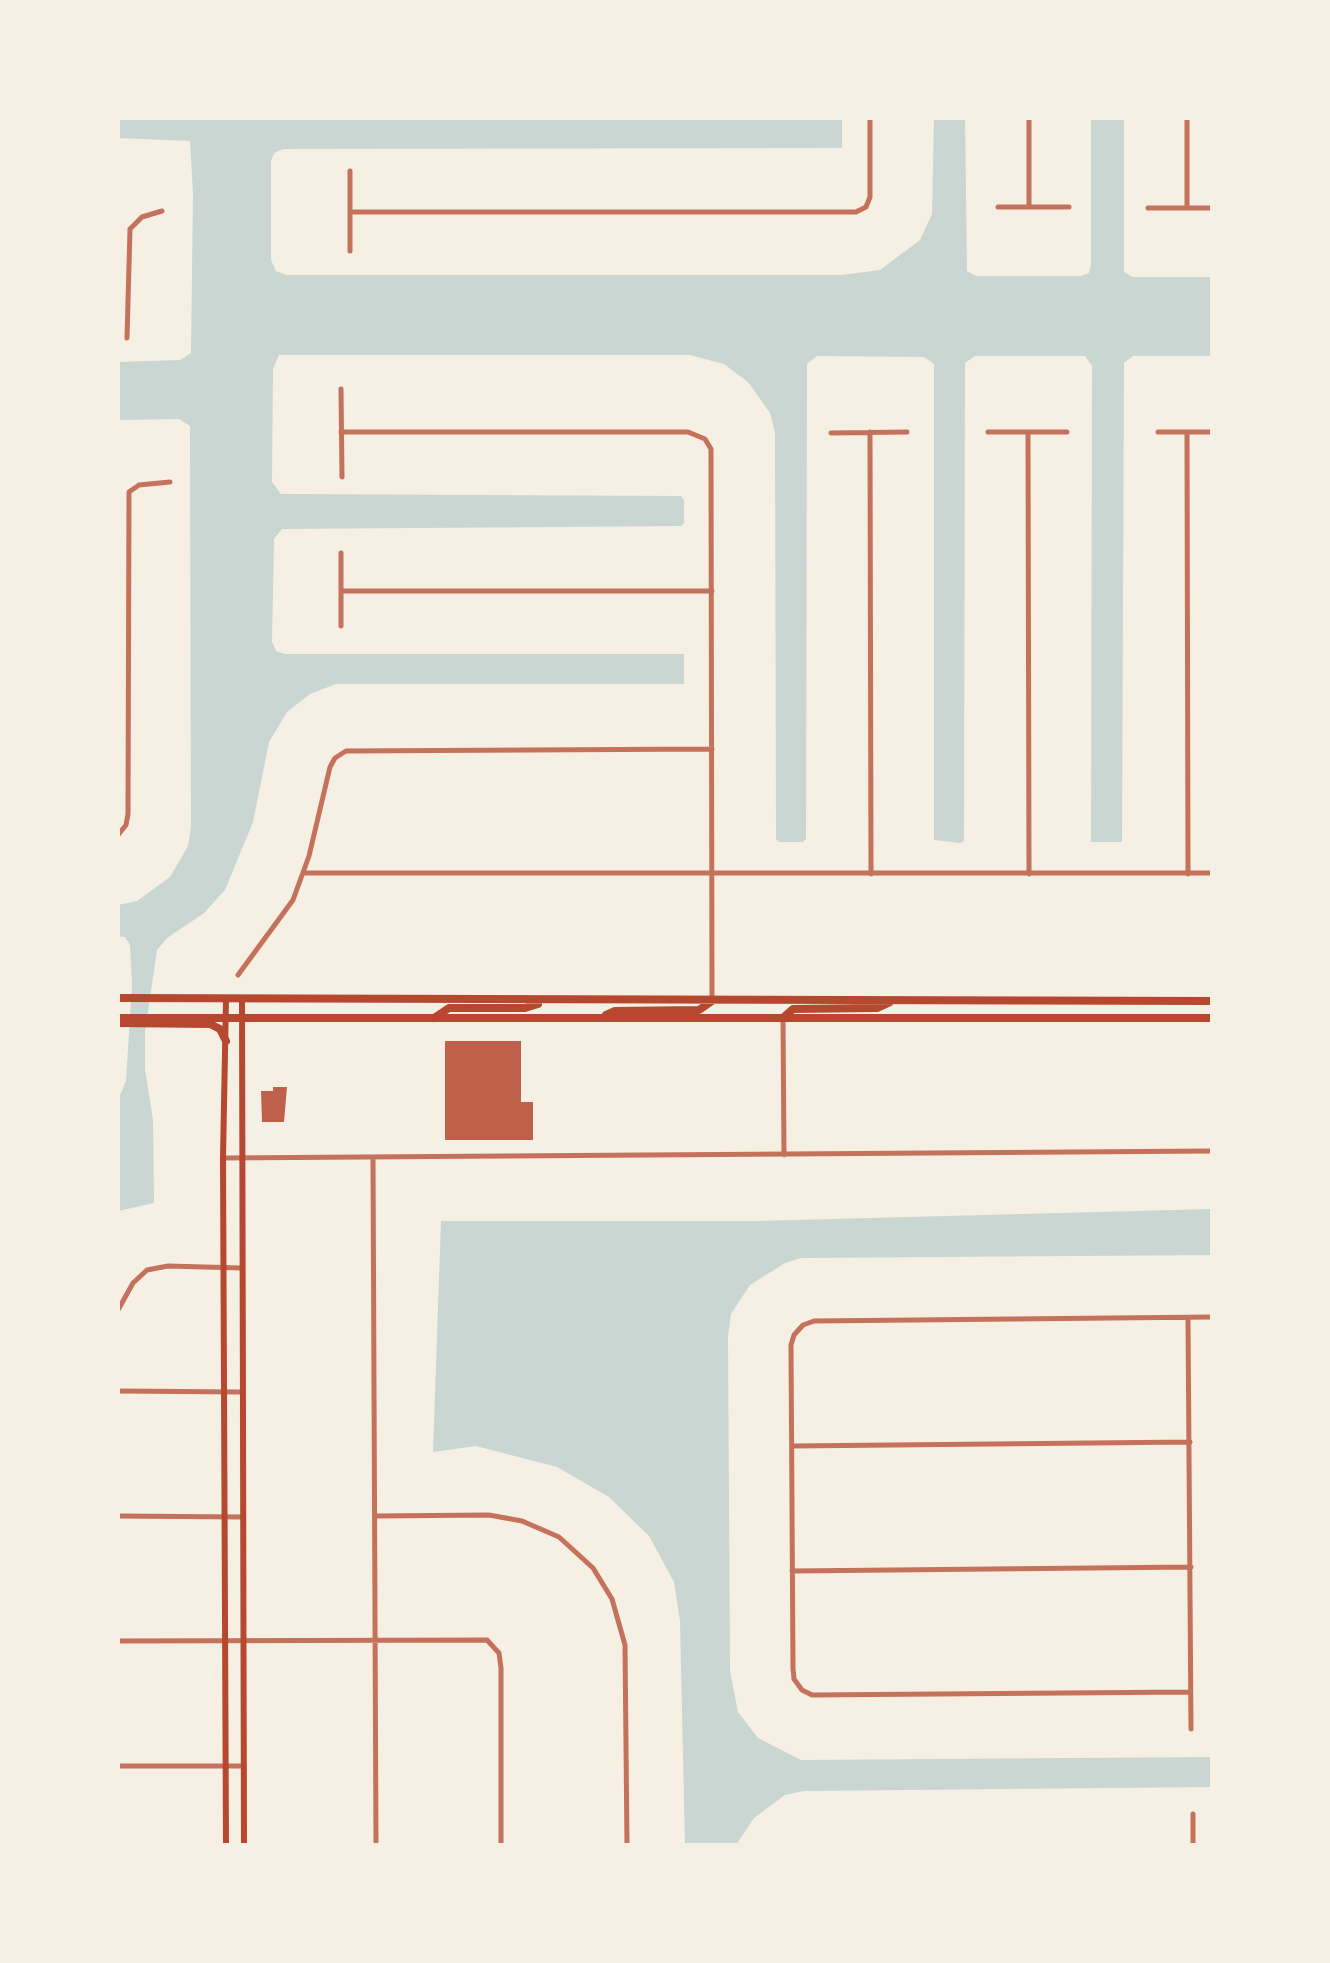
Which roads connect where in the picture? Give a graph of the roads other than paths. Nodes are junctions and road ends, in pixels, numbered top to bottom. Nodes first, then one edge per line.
1 (870, 118) edge
2 (1029, 118) edge
3 (1187, 118) edge
4 (350, 171) dead end
5 (998, 207) dead end
6 (1029, 207) junction
7 (1069, 207) dead end
8 (1148, 208) dead end
9 (1187, 208) junction
10 (1212, 208) edge
11 (162, 211) dead end
12 (350, 212) junction
13 (350, 251) dead end
14 (128, 282) junction
15 (118, 286) edge
16 (127, 338) dead end
17 (341, 390) dead end
18 (342, 432) junction
19 (832, 432) dead end
20 (870, 432) junction
21 (906, 432) dead end
22 (988, 432) dead end
23 (1028, 432) junction
24 (1067, 432) dead end
25 (1158, 432) dead end
26 (1186, 432) junction
27 (1212, 432) edge
28 (342, 476) dead end
29 (170, 482) dead end
30 (341, 553) dead end
31 (341, 591) junction
32 (712, 591) junction
33 (342, 626) dead end
34 (712, 750) junction
35 (118, 836) edge
36 (304, 873) junction
37 (713, 874) junction
38 (871, 874) junction
39 (1030, 874) junction
40 (1188, 874) junction
41 (1212, 874) edge
42 (238, 975) dead end
43 (121, 998) edge
44 (226, 999) junction
45 (242, 999) junction
46 (894, 1000) junction
47 (546, 1001) junction
48 (712, 1001) junction
49 (1212, 1001) edge
50 (226, 1018) junction
51 (242, 1018) junction
52 (434, 1018) junction
53 (602, 1018) junction
54 (783, 1018) junction
55 (1212, 1018) edge
56 (122, 1021) edge
57 (152, 1021) junction
58 (226, 1041) junction
59 (1212, 1151) edge
60 (784, 1155) junction
61 (373, 1156) junction
62 (223, 1158) junction
63 (242, 1158) junction
64 (224, 1268) junction
65 (240, 1268) junction
66 (118, 1310) edge
67 (1212, 1317) edge
68 (1188, 1318) junction
69 (118, 1391) edge
70 (224, 1392) junction
71 (241, 1392) junction
72 (1190, 1442) junction
73 (792, 1446) junction
74 (118, 1516) edge
75 (224, 1516) junction
76 (375, 1516) junction
77 (242, 1517) junction
78 (1190, 1567) junction
79 (792, 1571) junction
80 (375, 1640) junction
81 (118, 1641) edge
82 (225, 1641) junction
83 (242, 1641) junction
84 (1190, 1692) junction
85 (1191, 1729) dead end
86 (118, 1766) edge
87 (226, 1766) junction
88 (243, 1766) junction
89 (1193, 1814) dead end
90 (226, 1846) edge
91 (244, 1846) edge
92 (376, 1846) edge
93 (502, 1846) edge
94 (627, 1846) edge
95 (1193, 1846) edge

1 - 12 street
2 - 6 street
3 - 9 street
4 - 12 street
5 - 6 street
6 - 7 street
8 - 9 street
9 - 10 street
11 - 14 street
12 - 13 street
14 - 15 street
14 - 16 street
17 - 18 street
18 - 28 street
18 - 32 street
19 - 20 street
20 - 21 street
20 - 38 street
22 - 23 street
23 - 24 street
23 - 39 street
25 - 26 street
26 - 27 street
26 - 40 street
29 - 35 street
30 - 31 street
31 - 32 street
31 - 33 street
32 - 34 street
34 - 36 street
34 - 37 street
36 - 37 street
36 - 42 street
37 - 38 street
37 - 48 street
38 - 39 street
39 - 40 street
40 - 41 street
43 - 44 main road
44 - 45 main road
44 - 50 main road
45 - 47 main road
45 - 51 main road
46 - 48 main road
46 - 49 main road
46 - 54 main road
47 - 48 main road
47 - 52 main road
48 - 53 main road
50 - 51 main road
50 - 57 main road
50 - 58 main road
51 - 52 main road
51 - 63 main road
52 - 53 main road
53 - 54 main road
54 - 55 main road
54 - 60 street
56 - 57 main road
57 - 58 main road
58 - 62 main road
59 - 60 street
60 - 61 street
61 - 63 street
61 - 76 street
62 - 63 street
62 - 64 main road
63 - 65 main road
64 - 65 street
64 - 66 street
64 - 70 main road
65 - 71 main road
67 - 68 street
68 - 72 street
68 - 73 street
69 - 70 street
70 - 71 street
70 - 75 main road
71 - 77 main road
72 - 73 street
72 - 78 street
73 - 79 street
74 - 75 street
75 - 77 street
75 - 82 main road
76 - 80 street
76 - 94 street
77 - 83 main road
78 - 79 street
78 - 84 street
79 - 84 street
80 - 83 street
80 - 92 street
80 - 93 street
81 - 82 street
82 - 83 street
82 - 87 main road
83 - 88 main road
84 - 85 street
86 - 87 street
87 - 88 street
87 - 90 main road
88 - 91 main road
89 - 95 street

